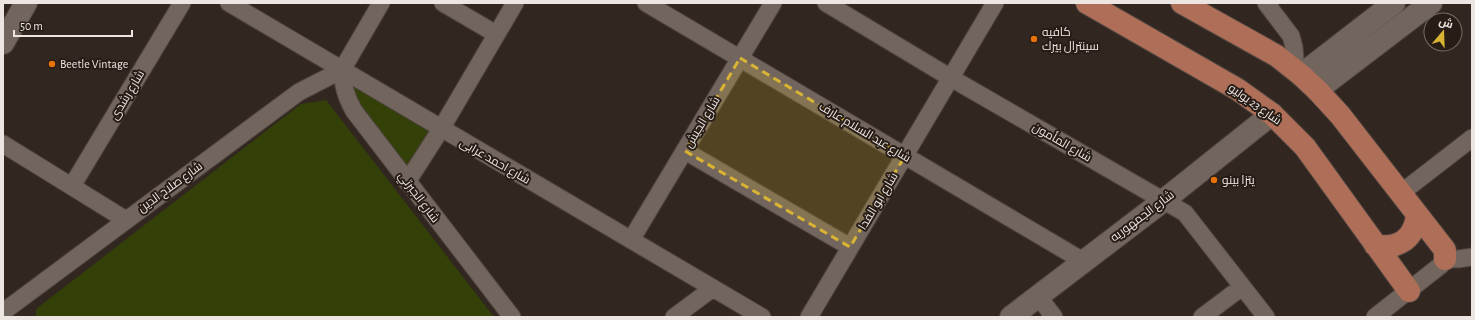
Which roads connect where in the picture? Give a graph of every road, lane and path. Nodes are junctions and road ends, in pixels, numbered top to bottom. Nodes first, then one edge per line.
1 (26, 3) edge
2 (182, 3) edge
3 (229, 3) edge
4 (381, 3) edge
5 (443, 3) edge
6 (515, 3) edge
7 (646, 3) edge
8 (773, 3) edge
9 (826, 3) edge
10 (995, 3) edge
11 (1182, 3) edge
12 (1266, 3) edge
13 (1394, 3) edge
14 (1431, 3) edge
15 (1089, 4) edge
16 (246, 7) edge
17 (496, 34) junction
18 (3, 43) edge
19 (740, 58) junction
20 (342, 70) junction
21 (1298, 73) junction
22 (951, 78) junction
23 (1317, 90) junction
24 (1272, 114) junction
25 (441, 129) junction
26 (1472, 138) edge
27 (3, 144) edge
28 (685, 151) junction
29 (905, 156) junction
30 (407, 182) junction
31 (72, 186) junction
32 (1401, 193) junction
33 (1163, 201) junction
34 (1416, 214) junction
35 (126, 220) junction
36 (631, 240) junction
37 (1375, 245) junction
38 (850, 247) junction
39 (1472, 257) edge
40 (1445, 258) junction
41 (1083, 262) junction
42 (1242, 287) junction
43 (713, 288) junction
44 (1409, 291) junction
45 (1038, 296) junction
46 (3, 312) edge
47 (512, 317) edge
48 (674, 317) edge
49 (762, 317) edge
50 (809, 317) edge
51 (1011, 317) edge
52 (1054, 317) edge
53 (1202, 317) edge
54 (1266, 317) edge
55 (1375, 317) edge

1 - 18 main road
2 - 31 street, شارع رشدى
3 - 16 street, شارع احمد عرابى
4 - 20 street
5 - 17 street
6 - 17 street
7 - 19 street, شارع عبد السلام عارف
8 - 19 street, شارع الجيش
9 - 22 street, شارع المأمون
10 - 22 street, شارع ابو الفدا
11 - 21 main road
12 - 21 street
13 - 21 main road
14 - 23 main road
15 - 24 main road, شارع 23 يوليو
16 - 20 street, شارع احمد عرابى
17 - 25 street
19 - 28 street, شارع الجيش
19 - 29 street, شارع عبد السلام عارف
20 - 25 street, شارع احمد عرابى
20 - 30 street, شارع الجبرتي
20 - 35 street, شارع صلاح الدين
21 - 23 main road
22 - 29 street, شارع ابو الفدا
22 - 33 street, شارع المأمون
23 - 32 main road
24 - 33 main road, شارع الجمهوريه
24 - 37 main road, شارع 23 يوليو
25 - 30 street
25 - 36 street, شارع احمد عرابى
26 - 32 street
27 - 31 street
28 - 36 street, شارع الجيش
28 - 38 street
29 - 38 street, شارع ابو الفدا
29 - 41 street, شارع عبد السلام عارف
30 - 47 street, شارع الجبرتي
31 - 35 street
32 - 34 main road
33 - 41 main road, شارع الجمهوريه
33 - 42 street, شارع المأمون
34 - 37 main road
34 - 40 main road
35 - 46 street, شارع صلاح الدين
36 - 43 street, شارع احمد عرابى
37 - 44 main road, شارع 23 يوليو
38 - 50 street, شارع ابو الفدا
39 - 40 street
40 - 44 street
41 - 45 main road, شارع الجمهوريه
42 - 53 street
42 - 54 street, شارع المأمون
43 - 48 street
43 - 49 street, شارع احمد عرابى
44 - 55 street
45 - 51 main road, شارع الجمهوريه
45 - 52 street

